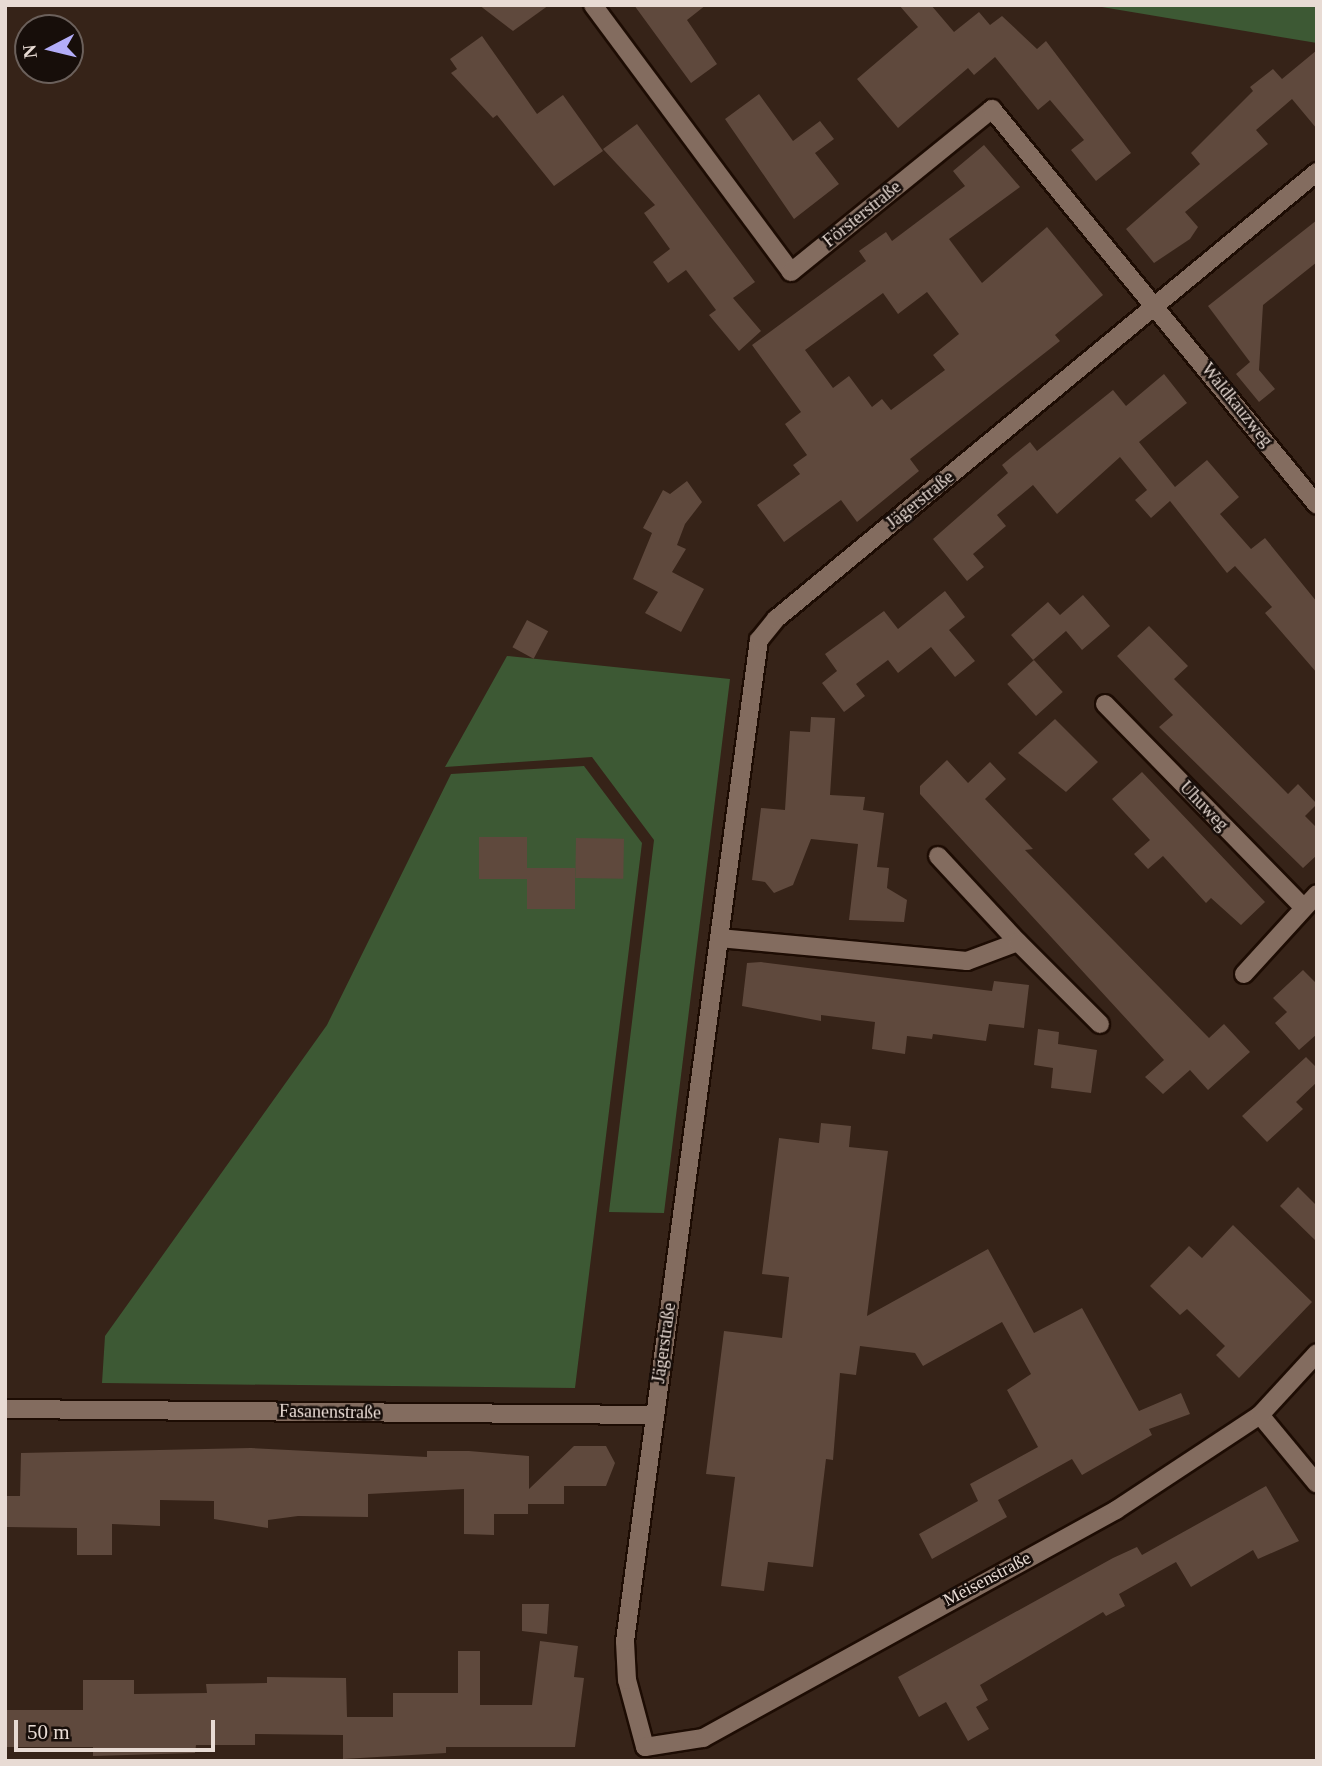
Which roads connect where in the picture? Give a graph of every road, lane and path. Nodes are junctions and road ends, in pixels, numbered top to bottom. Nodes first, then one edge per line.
1 (593, 5) edge
2 (1317, 172) edge
3 (1157, 306) junction
4 (1317, 505) edge
5 (1105, 704) dead end
6 (938, 856) dead end
7 (1317, 894) edge
8 (1303, 907) junction
9 (719, 937) junction
10 (1018, 942) junction
11 (1244, 974) dead end
12 (1100, 1024) dead end
13 (1317, 1353) edge
14 (5, 1409) edge
15 (654, 1415) junction
16 (1260, 1415) junction
17 (1317, 1484) edge
18 (640, 1754) edge

1 - 3 street, Försterstraße
2 - 3 street, Jägerstraße
3 - 4 street, Waldkauzweg
3 - 9 street, Jägerstraße
5 - 8 street, Uhuweg
6 - 10 street
7 - 8 street
8 - 11 street
9 - 10 street
9 - 15 street, Jägerstraße
10 - 12 street
13 - 16 street, Meisenstraße
14 - 15 street, Fasanenstraße
15 - 18 street, Jägerstraße
16 - 17 street
16 - 18 street, Meisenstraße

